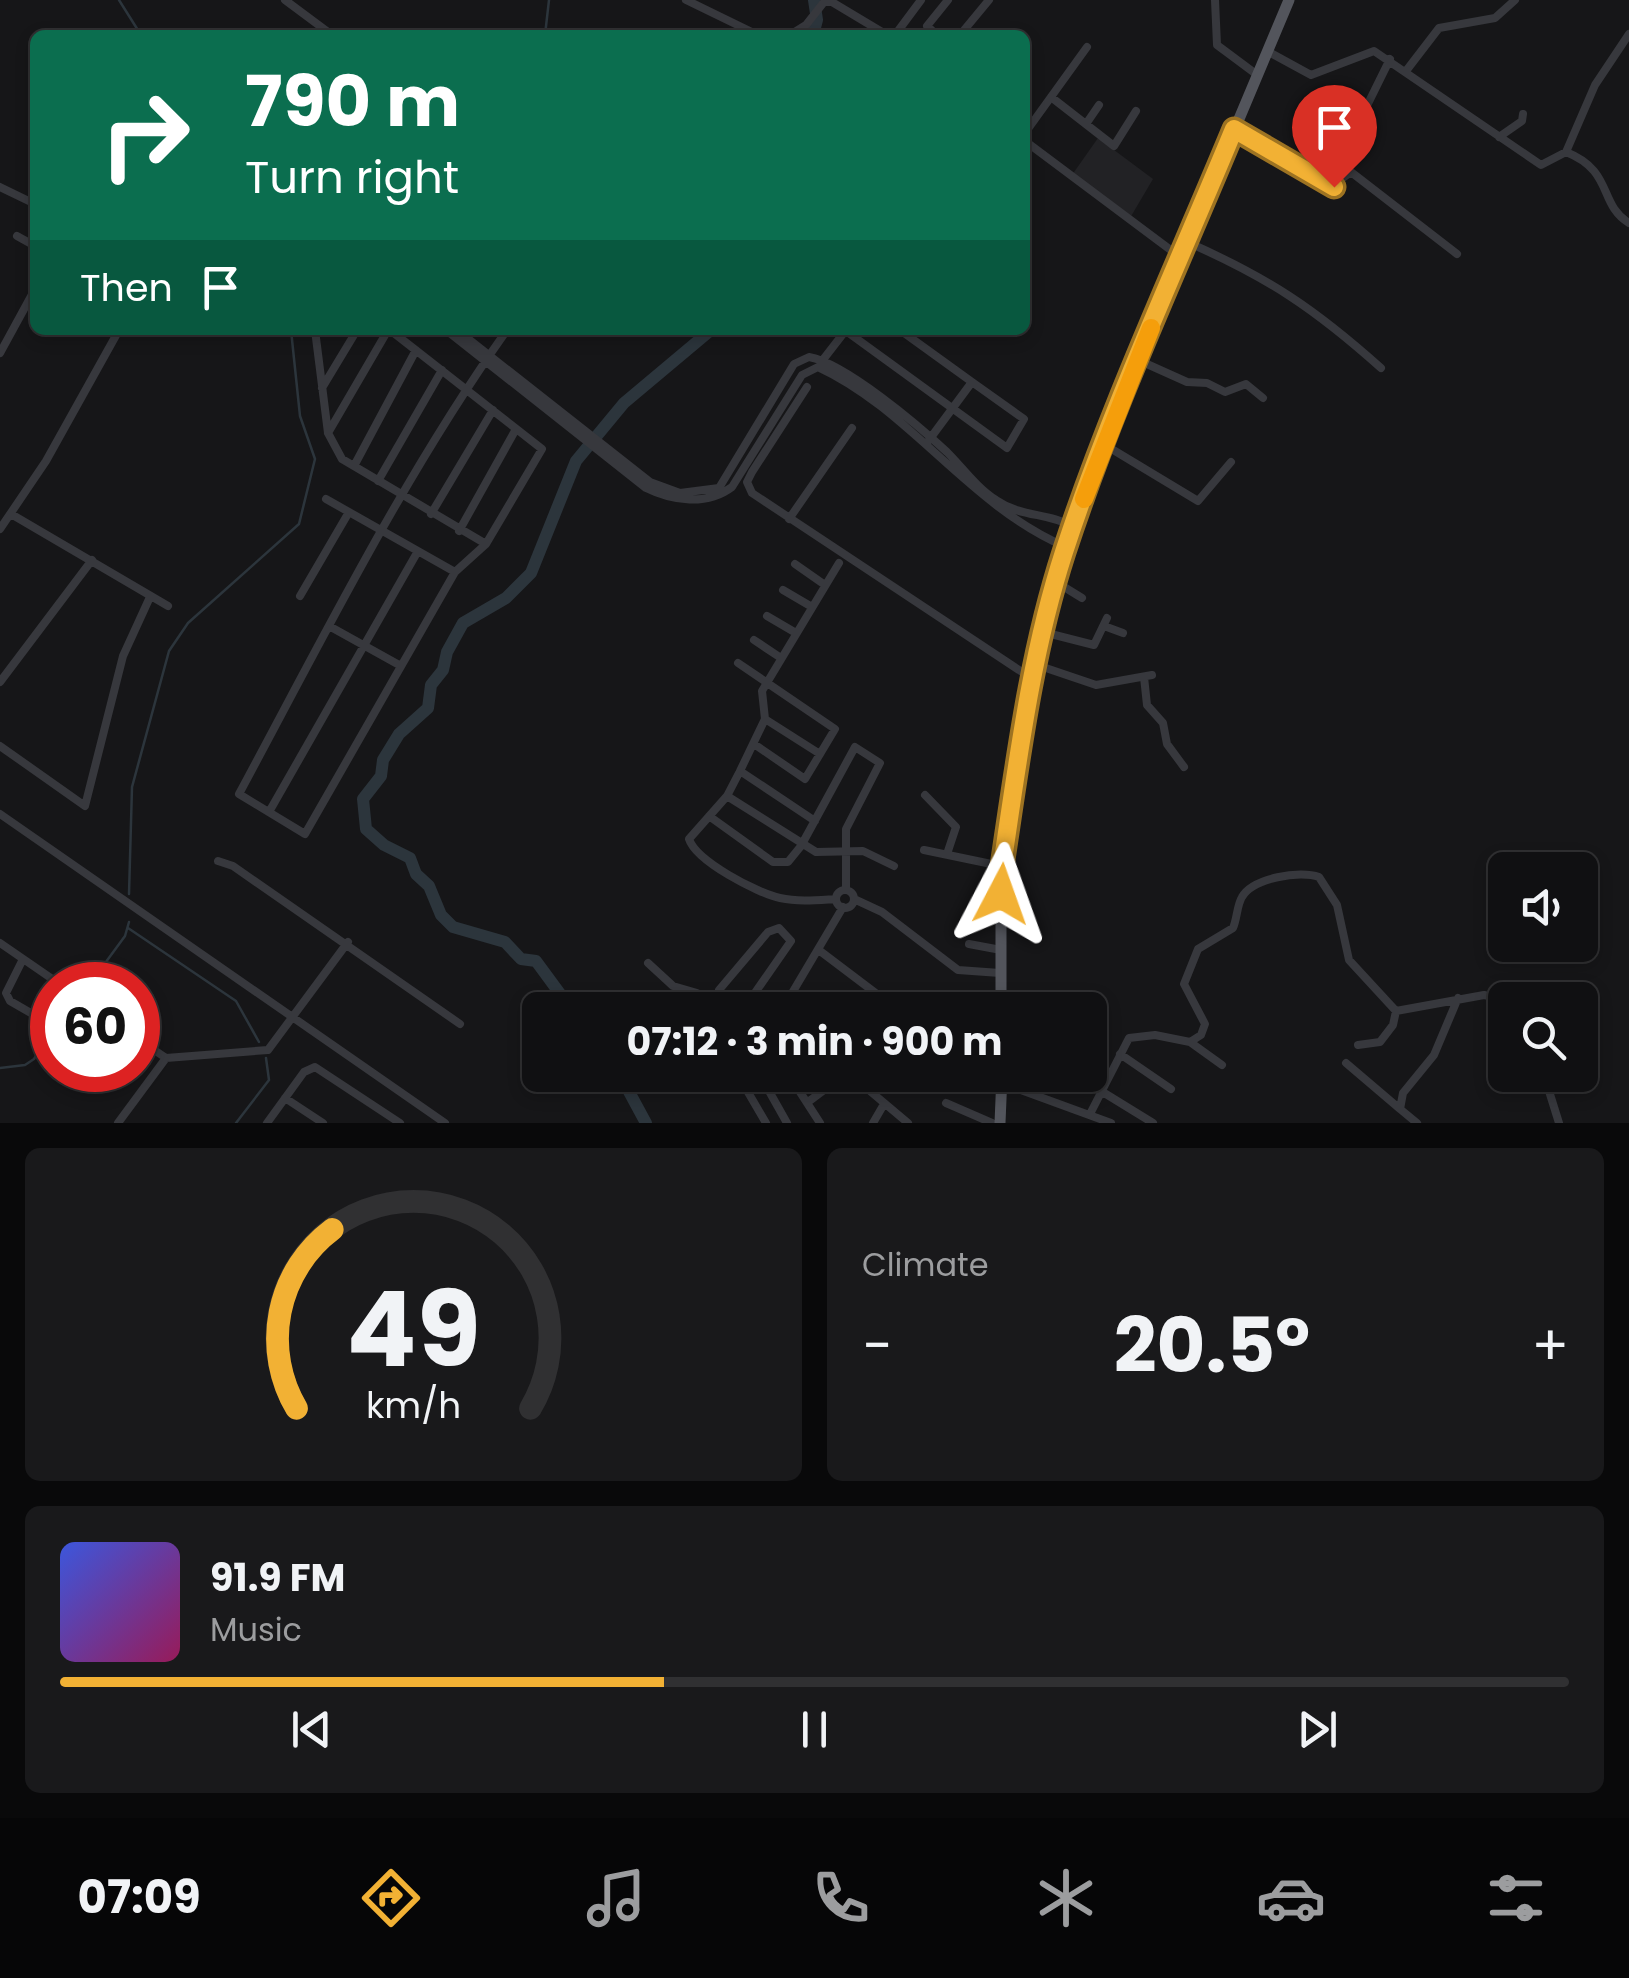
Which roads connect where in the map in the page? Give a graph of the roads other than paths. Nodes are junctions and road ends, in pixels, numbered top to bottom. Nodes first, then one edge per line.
1 (284, 0) edge
2 (686, 0) edge
3 (922, 0) edge
4 (948, 0) edge
5 (989, 0) edge
6 (1216, 0) edge
7 (1288, 0) edge
8 (1514, 0) edge
9 (807, 26) edge
10 (325, 30) edge
11 (748, 30) edge
12 (879, 30) edge
13 (899, 30) edge
14 (931, 30) edge
15 (964, 30) edge
16 (1629, 34) edge
17 (1087, 47) dead end
18 (1267, 51) junction
19 (1390, 60) junction
20 (1406, 70) junction
21 (1256, 74) junction
22 (1051, 97) junction
23 (1099, 105) dead end
24 (1136, 110) dead end
25 (1524, 114) dead end
26 (1086, 124) junction
27 (1030, 129) edge
28 (1234, 129) junction
29 (1355, 130) dead end
30 (1499, 136) junction
31 (1030, 141) edge
32 (1566, 152) junction
33 (0, 187) edge
34 (30, 202) edge
35 (1629, 223) edge
36 (17, 236) dead end
37 (1187, 242) junction
38 (30, 243) edge
39 (1457, 254) dead end
40 (1180, 257) junction
41 (30, 298) edge
42 (0, 324) edge
43 (12, 330) junction
44 (115, 335) edge
45 (315, 335) edge
46 (355, 335) edge
47 (385, 335) edge
48 (395, 335) edge
49 (453, 335) edge
50 (463, 335) edge
51 (503, 335) edge
52 (842, 335) edge
53 (853, 335) edge
54 (907, 335) edge
55 (416, 350) junction
56 (0, 353) edge
57 (487, 358) junction
58 (1138, 360) junction
59 (822, 361) junction
60 (1382, 368) dead end
61 (442, 370) junction
62 (972, 382) junction
63 (807, 387) dead end
64 (322, 388) junction
65 (467, 390) junction
66 (1263, 398) dead end
67 (953, 408) junction
68 (493, 410) junction
69 (852, 428) dead end
70 (516, 429) junction
71 (328, 433) junction
72 (928, 441) junction
73 (1104, 446) junction
74 (598, 448) junction
75 (1231, 462) dead end
76 (354, 466) junction
77 (378, 481) junction
78 (404, 497) junction
79 (326, 499) dead end
80 (349, 512) junction
81 (11, 514) junction
82 (432, 514) junction
83 (1030, 516) junction
84 (789, 519) junction
85 (1074, 526) junction
86 (1026, 527) junction
87 (0, 528) edge
88 (384, 531) junction
89 (460, 532) junction
90 (486, 544) junction
91 (1066, 547) junction
92 (418, 551) junction
93 (92, 560) junction
94 (839, 562) dead end
95 (795, 564) dead end
96 (455, 572) junction
97 (1056, 582) junction
98 (826, 585) junction
99 (784, 590) dead end
100 (300, 596) dead end
101 (150, 597) junction
102 (1082, 598) dead end
103 (168, 606) dead end
104 (812, 608) junction
105 (768, 616) dead end
106 (329, 626) junction
107 (1043, 632) junction
108 (796, 633) junction
109 (1123, 633) dead end
110 (754, 640) dead end
111 (366, 646) junction
112 (781, 658) junction
113 (738, 664) dead end
114 (1034, 664) junction
115 (402, 666) junction
116 (1031, 678) junction
117 (768, 681) junction
118 (0, 682) edge
119 (765, 719) junction
120 (754, 744) junction
121 (0, 746) edge
122 (820, 754) junction
123 (1184, 767) dead end
124 (740, 771) junction
125 (926, 795) dead end
126 (727, 796) junction
127 (269, 812) junction
128 (0, 814) edge
129 (708, 816) junction
130 (815, 821) junction
131 (802, 846) junction
132 (924, 850) dead end
133 (845, 853) junction
134 (946, 854) junction
135 (218, 861) dead end
136 (894, 866) dead end
137 (1002, 866) junction
138 (846, 890) junction
139 (854, 899) junction
140 (840, 903) junction
141 (348, 942) junction
142 (0, 943) edge
143 (969, 944) dead end
144 (1000, 950) junction
145 (820, 951) junction
146 (23, 959) junction
147 (648, 963) dead end
148 (30, 964) edge
149 (1000, 972) junction
150 (693, 992) edge
151 (719, 992) edge
152 (755, 992) edge
153 (794, 992) edge
154 (874, 992) edge
155 (1001, 992) edge
156 (1488, 996) edge
157 (1458, 998) junction
158 (1396, 1010) junction
159 (30, 1013) edge
160 (295, 1019) junction
161 (460, 1024) dead end
162 (1190, 1042) junction
163 (1358, 1045) dead end
164 (160, 1054) edge
165 (1120, 1054) junction
166 (166, 1058) junction
167 (1346, 1064) dead end
168 (1222, 1066) dead end
169 (1107, 1079) edge
170 (1171, 1089) dead end
171 (748, 1092) edge
172 (770, 1092) edge
173 (801, 1092) edge
174 (823, 1092) edge
175 (869, 1092) edge
176 (1001, 1092) edge
177 (1035, 1092) edge
178 (1101, 1092) edge
179 (1103, 1092) edge
180 (1549, 1092) edge
181 (285, 1098) junction
182 (808, 1102) junction
183 (884, 1104) junction
184 (946, 1104) dead end
185 (1400, 1108) junction
186 (1090, 1114) junction
187 (118, 1123) edge
188 (267, 1123) edge
189 (323, 1123) edge
190 (400, 1123) edge
191 (445, 1123) edge
192 (766, 1123) edge
193 (787, 1123) edge
194 (820, 1123) edge
195 (873, 1123) edge
196 (907, 1123) edge
197 (992, 1123) edge
198 (1000, 1123) edge
199 (1111, 1123) edge
200 (1153, 1123) edge
201 (1417, 1123) edge
202 (1559, 1123) edge

1 - 10 street
2 - 11 street
3 - 13 street
4 - 14 street
5 - 15 street
6 - 21 street
7 - 18 main road
8 - 20 street
9 - 12 street
16 - 32 street
17 - 22 street
18 - 19 street
18 - 21 main road
19 - 20 street
19 - 29 street
20 - 30 street
21 - 28 main road
22 - 26 street
22 - 27 street
23 - 26 street
24 - 26 street
25 - 30 street
28 - 37 main road
28 - 39 street
30 - 32 street
31 - 40 street
32 - 35 street
33 - 34 street
36 - 38 street
37 - 40 main road
37 - 60 street
40 - 58 main road
41 - 43 street
42 - 43 street
43 - 56 street
44 - 81 street
45 - 64 street
46 - 64 street
47 - 71 street
48 - 55 street
49 - 57 street
50 - 57 street
51 - 57 street
52 - 59 street
53 - 67 street
54 - 62 street
55 - 61 street
55 - 76 street
57 - 65 street
57 - 74 street
58 - 66 street
58 - 73 main road
59 - 72 street
59 - 74 street
61 - 65 street
61 - 77 street
62 - 67 street
62 - 67 street
63 - 84 street
64 - 71 street
65 - 68 street
65 - 78 street
67 - 72 street
68 - 70 street
68 - 82 street
69 - 84 street
70 - 89 street
70 - 90 street
71 - 76 street
72 - 74 street
72 - 83 street
72 - 86 street
73 - 75 street
73 - 85 main road
76 - 77 street
77 - 78 street
78 - 82 street
78 - 88 street
79 - 80 street
80 - 88 street
80 - 100 street
81 - 87 street
81 - 93 street
82 - 89 street
83 - 85 street
83 - 86 street
84 - 116 street
85 - 91 main road
86 - 91 street
88 - 92 street
88 - 106 street
89 - 90 street
90 - 96 street
91 - 97 main road
92 - 96 street
92 - 111 street
93 - 101 street
93 - 118 street
94 - 98 street
95 - 98 street
96 - 115 street
97 - 102 street
97 - 107 main road
98 - 104 street
99 - 104 street
101 - 103 street
101 - 121 street
104 - 108 street
105 - 108 street
106 - 111 street
106 - 127 street
107 - 109 street
107 - 114 main road
108 - 112 street
110 - 112 street
111 - 115 street
111 - 127 street
112 - 117 street
113 - 117 street
114 - 116 main road
114 - 123 street
115 - 127 street
116 - 137 main road
117 - 119 street
117 - 122 street
119 - 120 street
119 - 122 street
120 - 122 street
120 - 124 street
124 - 126 street
124 - 130 street
125 - 134 street
126 - 129 street
126 - 131 street
128 - 160 street
129 - 131 street
129 - 140 street
130 - 131 street
130 - 133 street
131 - 133 street
132 - 134 street
133 - 136 street
133 - 138 street
134 - 137 street
135 - 141 street
137 - 144 main road
138 - 139 street
138 - 140 street
139 - 140 street
139 - 149 street
140 - 145 street
141 - 160 street
141 - 161 street
142 - 146 street
143 - 144 street
144 - 149 main road
145 - 153 street
145 - 154 street
146 - 148 street
146 - 159 street
147 - 150 street
149 - 155 main road
151 - 152 street
156 - 157 street
157 - 158 street
157 - 185 street
158 - 162 street
158 - 163 street
160 - 166 street
160 - 191 street
162 - 165 street
162 - 168 street
164 - 166 street
165 - 169 street
165 - 170 street
166 - 187 street
167 - 185 street
171 - 192 street
172 - 193 street
173 - 182 street
174 - 182 street
175 - 183 street
176 - 198 main road
177 - 186 street
178 - 186 street
179 - 200 street
180 - 202 street
181 - 188 street
181 - 189 street
181 - 190 street
182 - 194 street
183 - 195 street
183 - 196 street
184 - 197 street
185 - 201 street
186 - 199 street

